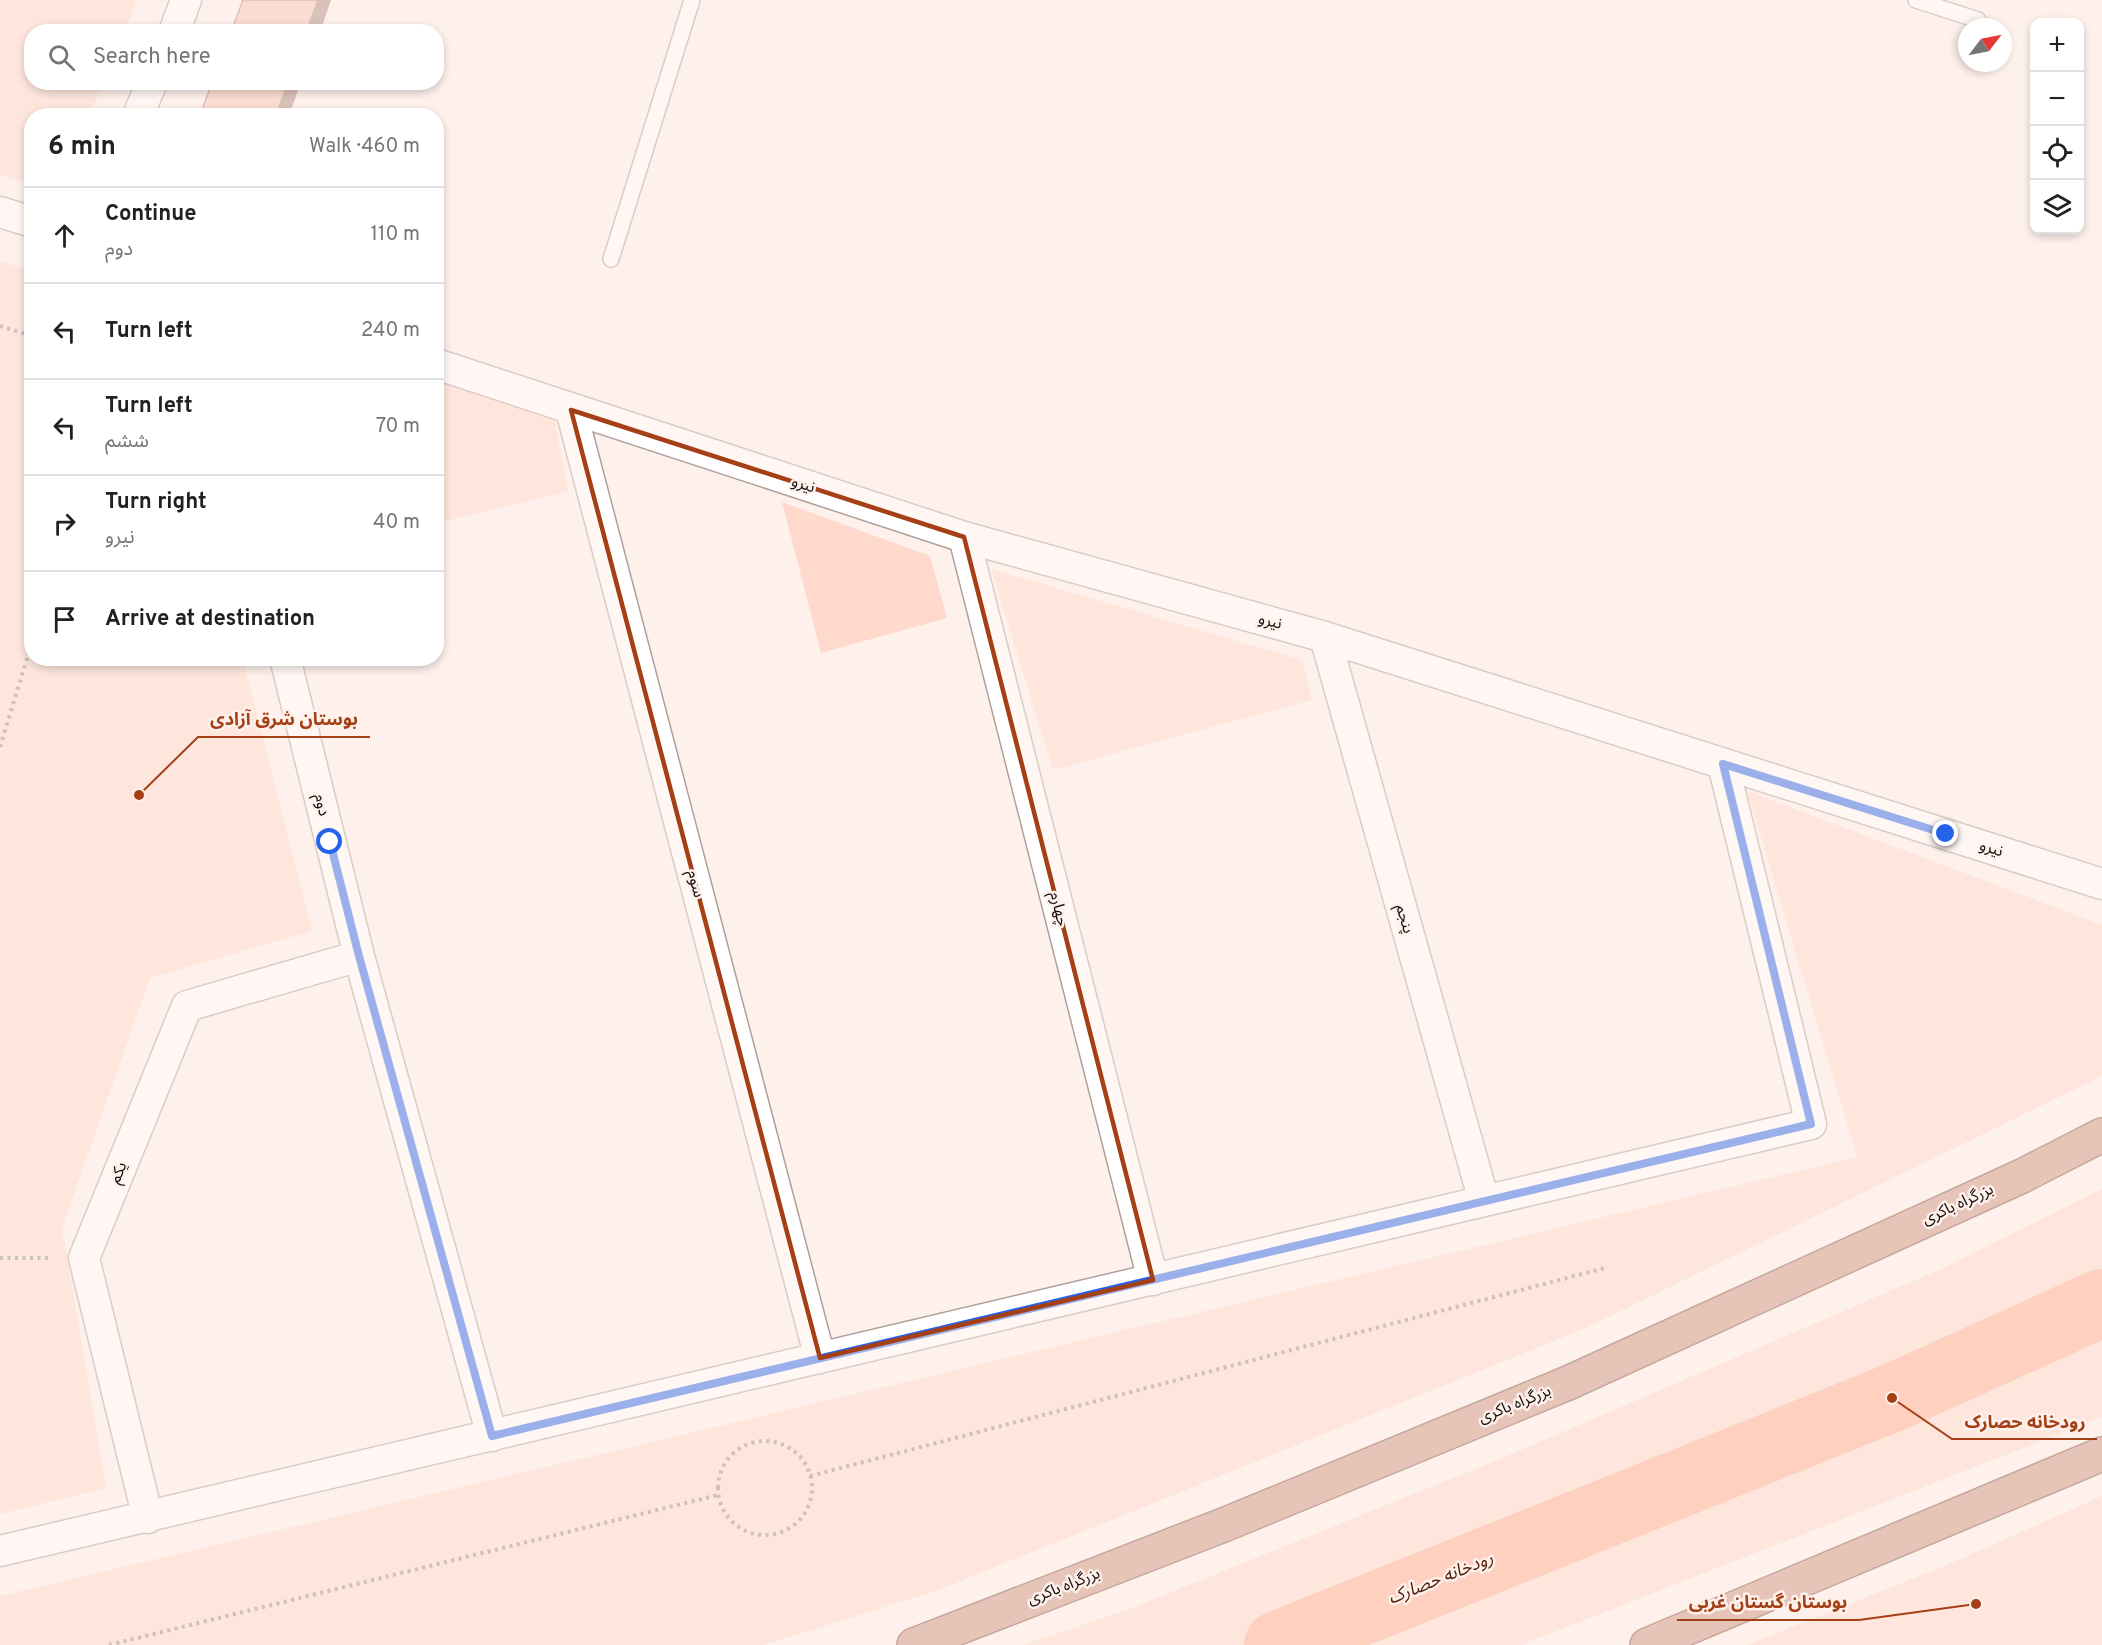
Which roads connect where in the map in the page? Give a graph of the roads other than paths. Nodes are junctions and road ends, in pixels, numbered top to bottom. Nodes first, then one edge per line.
1 (186, 0) edge
2 (692, 0) edge
3 (1916, 0) edge
4 (1972, 18) edge
5 (177, 24) edge
6 (149, 90) edge
7 (141, 108) edge
8 (24, 205) edge
9 (0, 206) edge
10 (0, 212) edge
11 (24, 220) edge
12 (611, 259) dead end
13 (444, 367) edge
14 (571, 410) junction
15 (964, 537) junction
16 (1325, 637) junction
17 (287, 666) edge
18 (1723, 764) junction
19 (2102, 884) edge
20 (359, 956) junction
21 (2102, 1135) edge
22 (1484, 1201) junction
23 (1153, 1280) junction
24 (820, 1358) junction
25 (492, 1436) junction
26 (2102, 1454) edge
27 (148, 1518) junction
28 (0, 1551) edge
29 (914, 1645) edge
30 (1647, 1645) edge

1 - 5 street
2 - 12 lane
3 - 4 lane
6 - 7 street
8 - 9 street
10 - 11 street
13 - 14 street, نیرو
14 - 15 street, نیرو
14 - 24 street, سوم
15 - 16 street, نیرو
15 - 23 street, چهارم
16 - 18 street, نیرو
16 - 22 street, پنجم
17 - 20 street, دوم
18 - 19 street, نیرو
18 - 22 street
20 - 25 street, دوم
20 - 27 street, یکم
21 - 29 highway, بزرگراه باکری
22 - 23 street
23 - 24 street
24 - 25 street
25 - 27 street
26 - 30 highway
27 - 28 street

